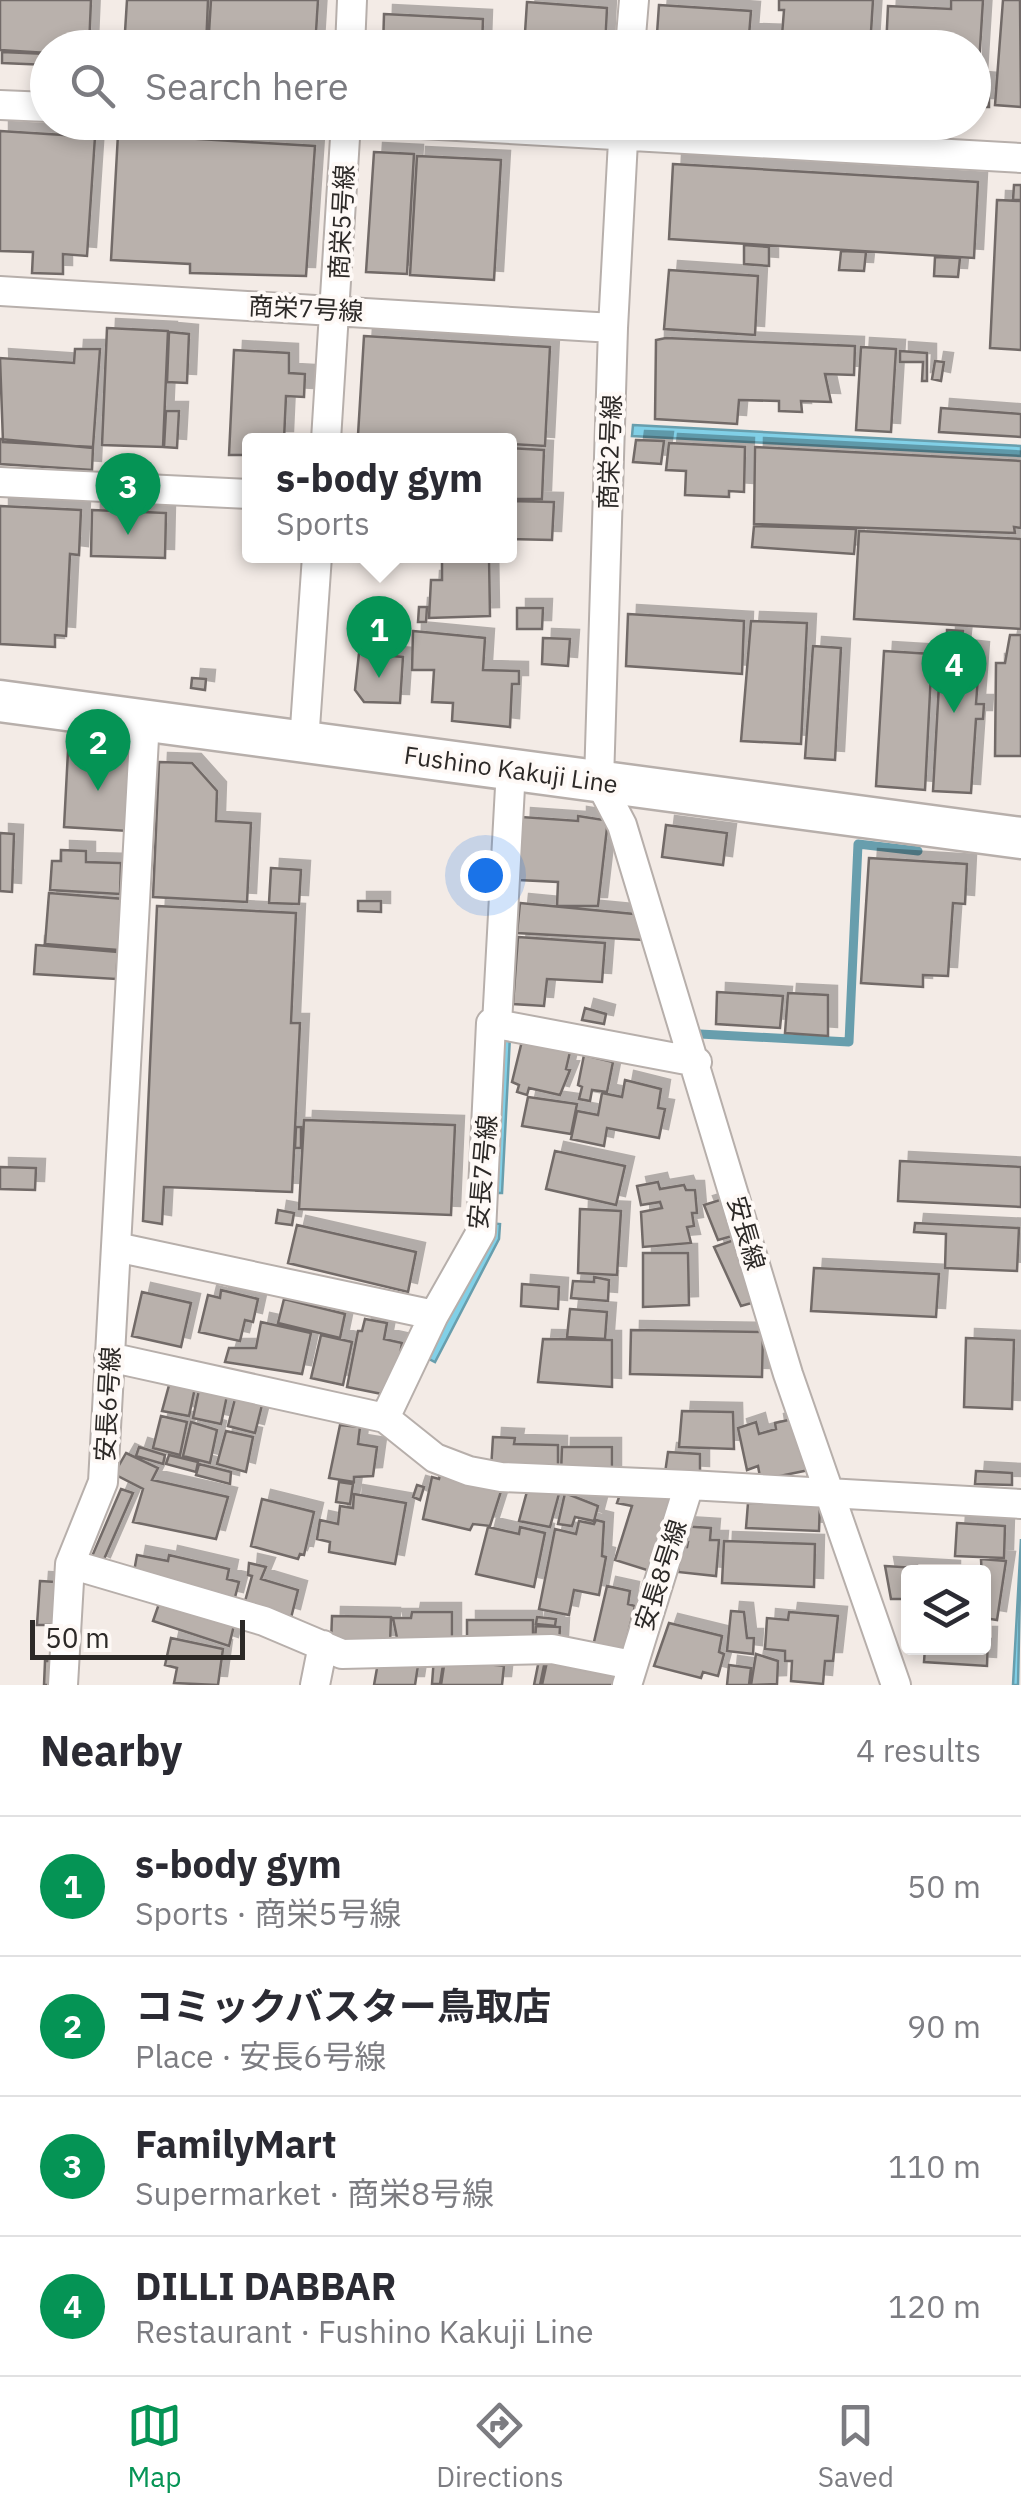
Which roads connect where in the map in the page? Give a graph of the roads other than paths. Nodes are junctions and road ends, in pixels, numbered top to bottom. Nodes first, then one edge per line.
1 (352, 0) edge
2 (634, 0) edge
3 (351, 30) edge
4 (632, 30) edge
5 (0, 105) edge
6 (30, 106) edge
7 (345, 140) edge
8 (623, 140) edge
9 (783, 140) edge
10 (1021, 158) edge
11 (0, 291) edge
12 (337, 310) junction
13 (612, 328) junction
14 (327, 433) edge
15 (0, 482) edge
16 (242, 494) edge
17 (317, 563) edge
18 (0, 701) edge
19 (145, 720) junction
20 (304, 742) junction
21 (511, 770) junction
22 (599, 781) junction
23 (1021, 838) edge
24 (497, 1024) junction
25 (697, 1062) junction
26 (116, 1247) junction
27 (434, 1315) junction
28 (108, 1357) junction
29 (385, 1418) junction
30 (688, 1486) junction
31 (830, 1491) junction
32 (1021, 1504) edge
33 (70, 1564) junction
34 (323, 1645) junction
35 (629, 1675) edge
36 (63, 1685) edge
37 (315, 1685) edge
38 (896, 1685) edge

1 - 3 street
2 - 4 street
5 - 6 street
7 - 12 street, 商栄5号線
8 - 13 street, 商栄2号線
9 - 10 street
11 - 12 street, 商栄7号線
12 - 13 street, 商栄7号線
12 - 14 street, 商栄5号線
13 - 22 street, 商栄2号線
15 - 16 street
17 - 20 street
18 - 19 main road, Fushino Kakuji Line
19 - 20 main road, Fushino Kakuji Line
19 - 26 street, 安長6号線
20 - 21 main road, Fushino Kakuji Line
21 - 22 main road, Fushino Kakuji Line
21 - 24 street, 安長7号線
22 - 23 main road, Fushino Kakuji Line
22 - 25 street, 安長線
24 - 25 street
24 - 27 street, 安長7号線
25 - 31 street, 安長線
26 - 27 street
26 - 28 street, 安長6号線
27 - 29 street, 安長7号線
28 - 29 street
28 - 33 street, 安長6号線
29 - 30 street
30 - 31 street, 安長8号線
30 - 35 street, 安長8号線
31 - 32 street, 安長8号線
31 - 38 street, 安長線
33 - 34 street
33 - 36 street, 安長6号線
34 - 35 street
34 - 37 street

